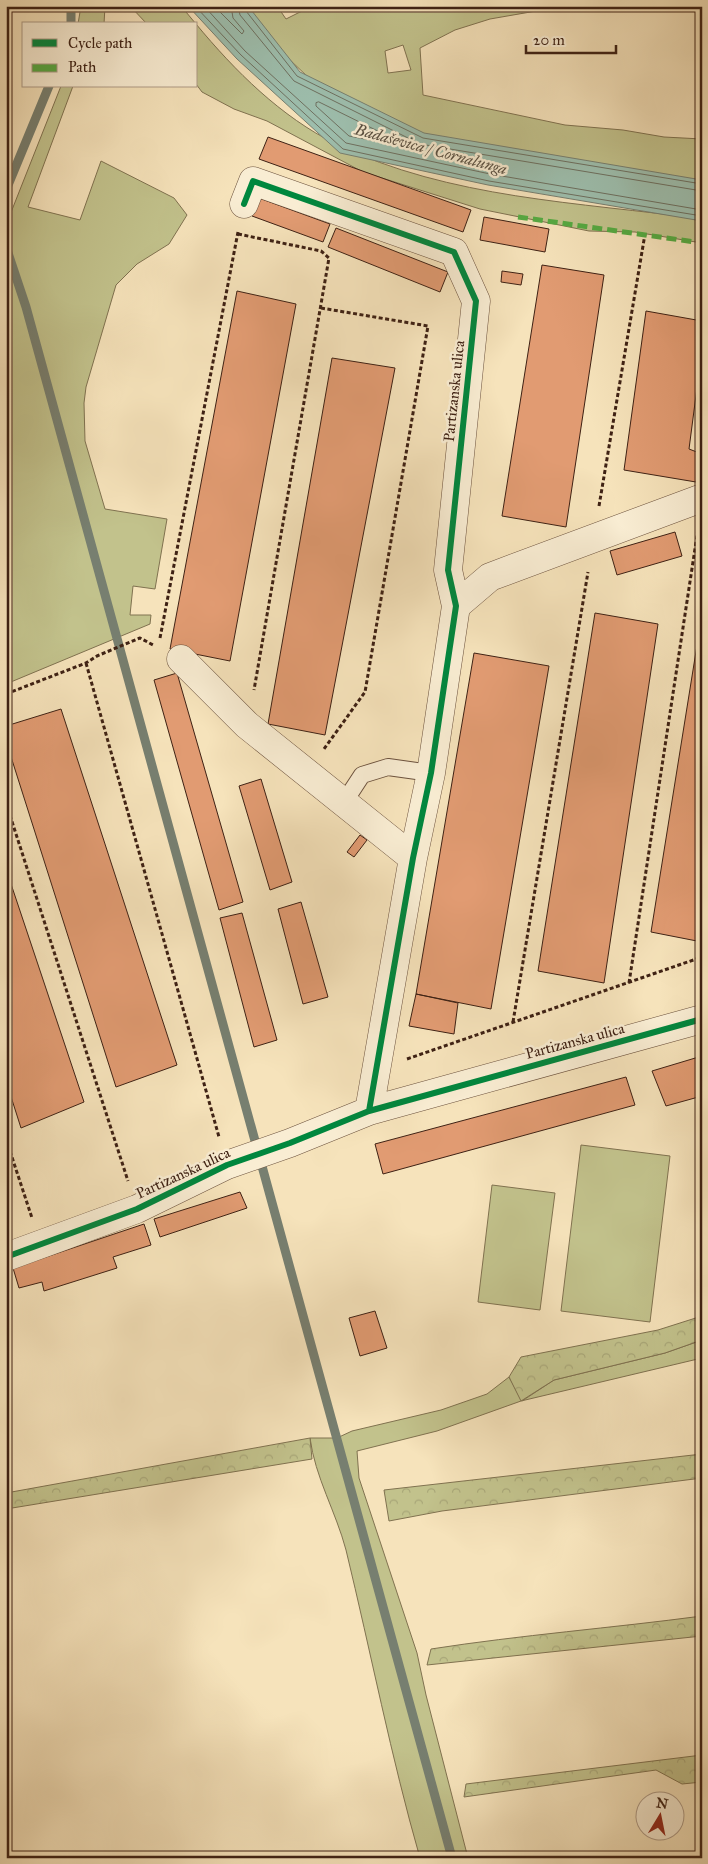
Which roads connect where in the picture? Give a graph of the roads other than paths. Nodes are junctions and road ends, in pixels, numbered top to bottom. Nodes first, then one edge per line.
1 (244, 204) road end
2 (702, 498) edge
3 (456, 606) junction
4 (170, 653) road end
5 (431, 773) junction
6 (343, 804) junction
7 (413, 858) junction
8 (702, 1020) edge
9 (369, 1111) junction
10 (6, 1257) edge

1 - 3 street, Partizanska ulica
2 - 3 street
3 - 5 street, Partizanska ulica
4 - 6 street
5 - 6 lane
5 - 7 street, Partizanska ulica
6 - 7 street
7 - 9 street
8 - 9 street, Partizanska ulica
9 - 10 street, Partizanska ulica

